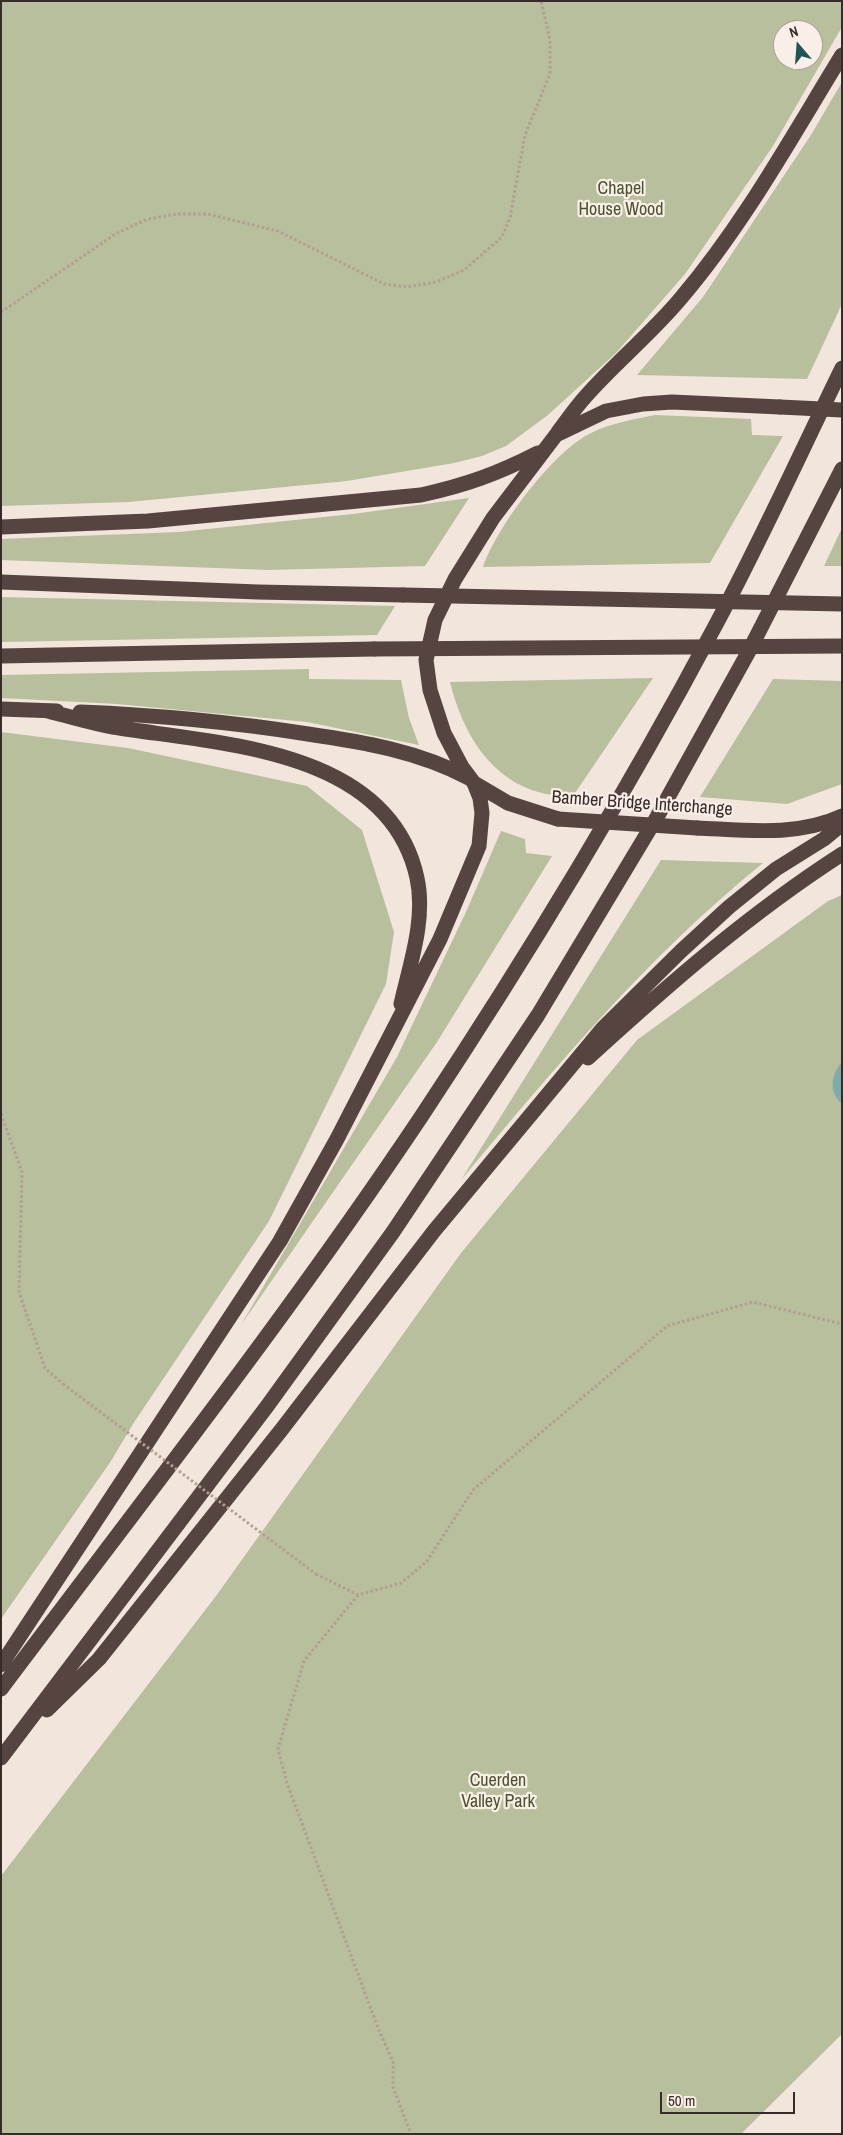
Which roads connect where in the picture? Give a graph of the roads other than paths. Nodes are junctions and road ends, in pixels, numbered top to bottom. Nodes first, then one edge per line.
1 (842, 55) edge
2 (842, 368) edge
3 (842, 410) edge
4 (556, 435) junction
5 (542, 450) junction
6 (842, 469) edge
7 (1, 527) edge
8 (1, 582) edge
9 (842, 604) edge
10 (842, 646) edge
11 (1, 656) edge
12 (1, 709) edge
13 (48, 711) junction
14 (472, 781) junction
15 (842, 816) edge
16 (842, 824) edge
17 (842, 854) edge
18 (395, 1028) junction
19 (542, 1099) junction
20 (1, 1665) edge
21 (1, 1689) edge
22 (11, 1745) junction
23 (1, 1758) edge

1 - 4 highway
2 - 21 highway
3 - 4 highway, Bamber Bridge Interchange, bridge
4 - 5 highway, Bamber Bridge Interchange
5 - 7 highway
5 - 14 highway, Bamber Bridge Interchange
6 - 22 highway
8 - 9 highway, bridge
10 - 11 highway, bridge
12 - 13 highway
13 - 14 highway
13 - 18 highway
14 - 15 highway, Bamber Bridge Interchange, bridge
14 - 18 highway
16 - 19 highway
17 - 19 highway
18 - 20 highway
19 - 22 highway
22 - 23 highway

